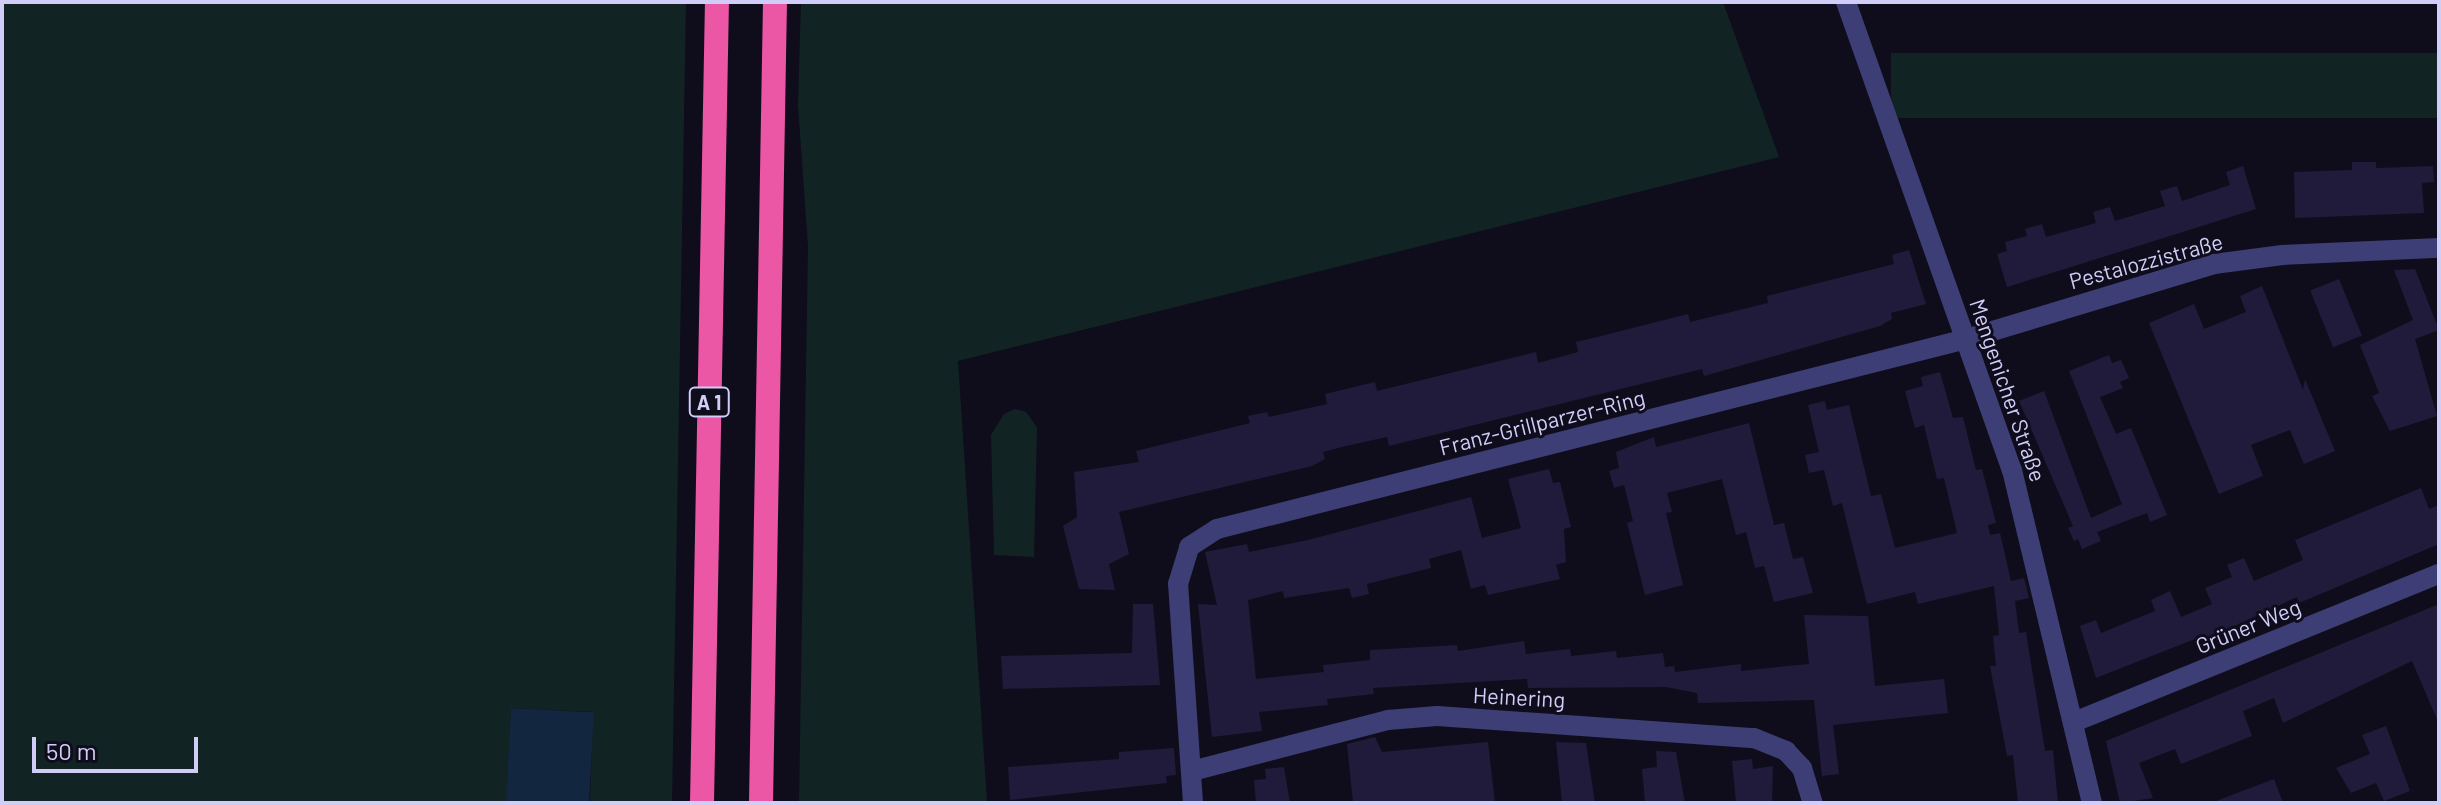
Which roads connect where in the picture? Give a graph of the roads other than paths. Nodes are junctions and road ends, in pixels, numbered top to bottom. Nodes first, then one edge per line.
1 (717, 2) edge
2 (775, 2) edge
3 (1846, 2) edge
4 (2439, 248) edge
5 (1966, 339) junction
6 (2439, 574) edge
7 (2074, 722) junction
8 (1192, 771) junction
9 (702, 803) edge
10 (761, 803) edge
11 (1193, 803) edge
12 (1813, 803) edge
13 (2092, 803) edge

1 - 9 highway, A 1
2 - 10 highway
3 - 5 street, Mengenicher Straße
4 - 5 street, Pestalozzistraße
5 - 7 street, Mengenicher Straße
5 - 8 street, Franz-Grillparzer-Ring
6 - 7 street, Grüner Weg
7 - 13 street, Mengenicher Straße
8 - 11 street
8 - 12 street, Heinering

